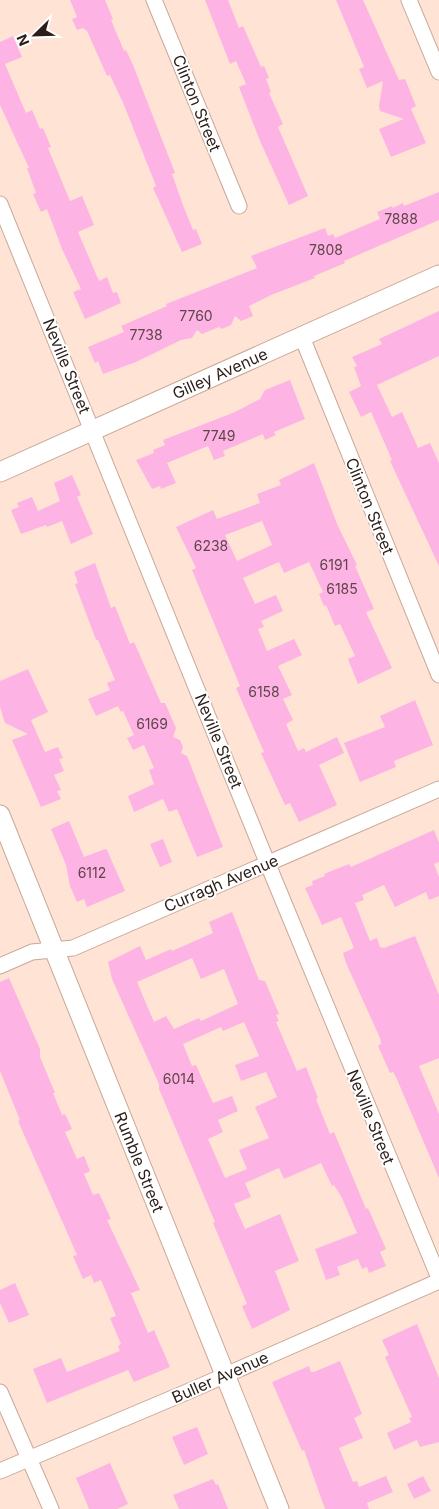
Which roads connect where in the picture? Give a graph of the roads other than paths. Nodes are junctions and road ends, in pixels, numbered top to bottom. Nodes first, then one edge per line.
1 (154, 0) edge
2 (409, 0) edge
3 (439, 72) edge
4 (0, 204) edge
5 (239, 206) dead end
6 (439, 275) edge
7 (302, 337) junction
8 (93, 430) junction
9 (0, 472) edge
10 (439, 675) edge
11 (439, 789) edge
12 (0, 815) edge
13 (267, 862) junction
14 (54, 950) junction
15 (0, 966) edge
16 (439, 1280) edge
17 (225, 1376) junction
18 (0, 1392) edge
19 (29, 1458) junction
20 (0, 1471) edge
21 (51, 1509) edge
22 (279, 1509) edge

1 - 5 street, Clinton Street
2 - 3 street
4 - 8 street, Neville Street
6 - 7 street, Gilley Avenue
7 - 8 street, Gilley Avenue
7 - 10 street, Clinton Street
8 - 9 street, Gilley Avenue
8 - 13 street, Neville Street
11 - 13 street, Curragh Avenue
12 - 14 street, Rumble Street
13 - 14 street, Curragh Avenue
13 - 16 street, Neville Street
14 - 15 street, Curragh Avenue
14 - 17 street, Rumble Street
16 - 17 street, Buller Avenue
17 - 19 street, Buller Avenue
17 - 22 street, Rumble Street
18 - 19 street
19 - 20 street, Buller Avenue
19 - 21 street

